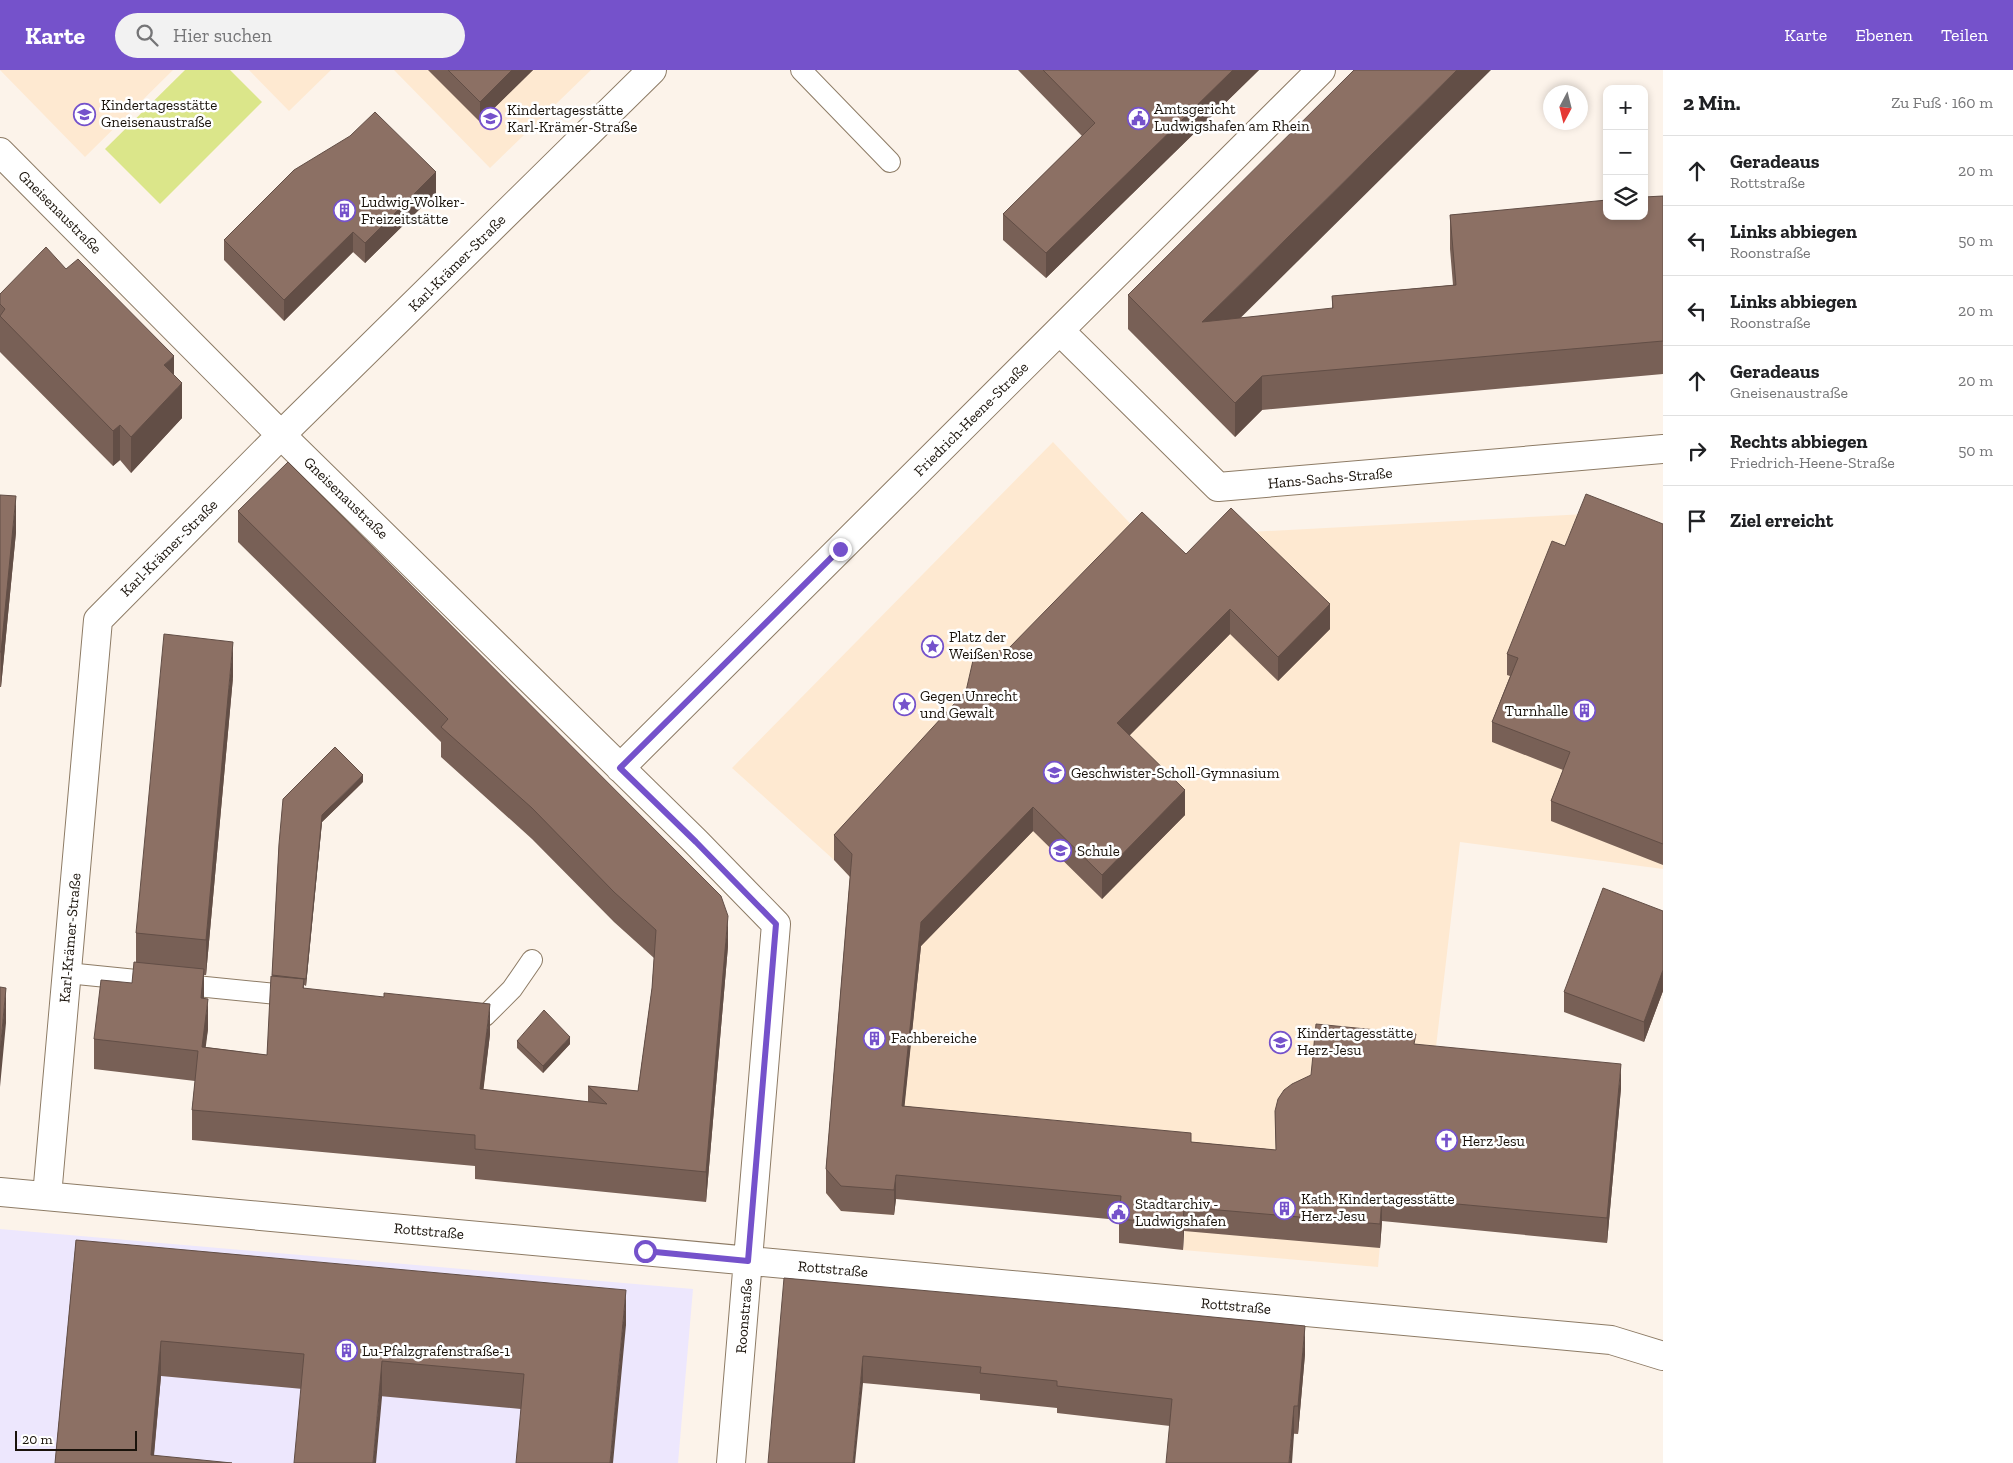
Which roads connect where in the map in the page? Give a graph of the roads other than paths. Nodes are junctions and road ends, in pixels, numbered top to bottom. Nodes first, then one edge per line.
1 (652, 70) edge
2 (801, 70) edge
3 (1321, 70) edge
4 (0, 152) edge
5 (890, 162) dead end
6 (1060, 331) junction
7 (281, 435) junction
8 (1663, 450) edge
9 (620, 768) junction
10 (696, 842) joint
11 (532, 960) dead end
12 (67, 973) junction
13 (318, 998) edge
14 (445, 1012) edge
15 (0, 1192) edge
16 (47, 1196) junction
17 (748, 1261) junction
18 (1663, 1356) edge
19 (731, 1463) edge

1 - 7 street, Karl-Krämer-Straße
2 - 5 lane
3 - 6 street, Friedrich-Heene-Straße
4 - 7 street, Gneisenaustraße
6 - 8 street, Hans-Sachs-Straße
6 - 9 street, Friedrich-Heene-Straße
7 - 9 street, Gneisenaustraße
7 - 12 street, Karl-Krämer-Straße
9 - 10 street, Gneisenaustraße
10 - 17 street, Roonstraße
11 - 14 lane
12 - 13 lane
12 - 16 street, Karl-Krämer-Straße
15 - 16 street, Rottstraße
16 - 17 street, Rottstraße
17 - 18 street, Rottstraße
17 - 19 street, Roonstraße

